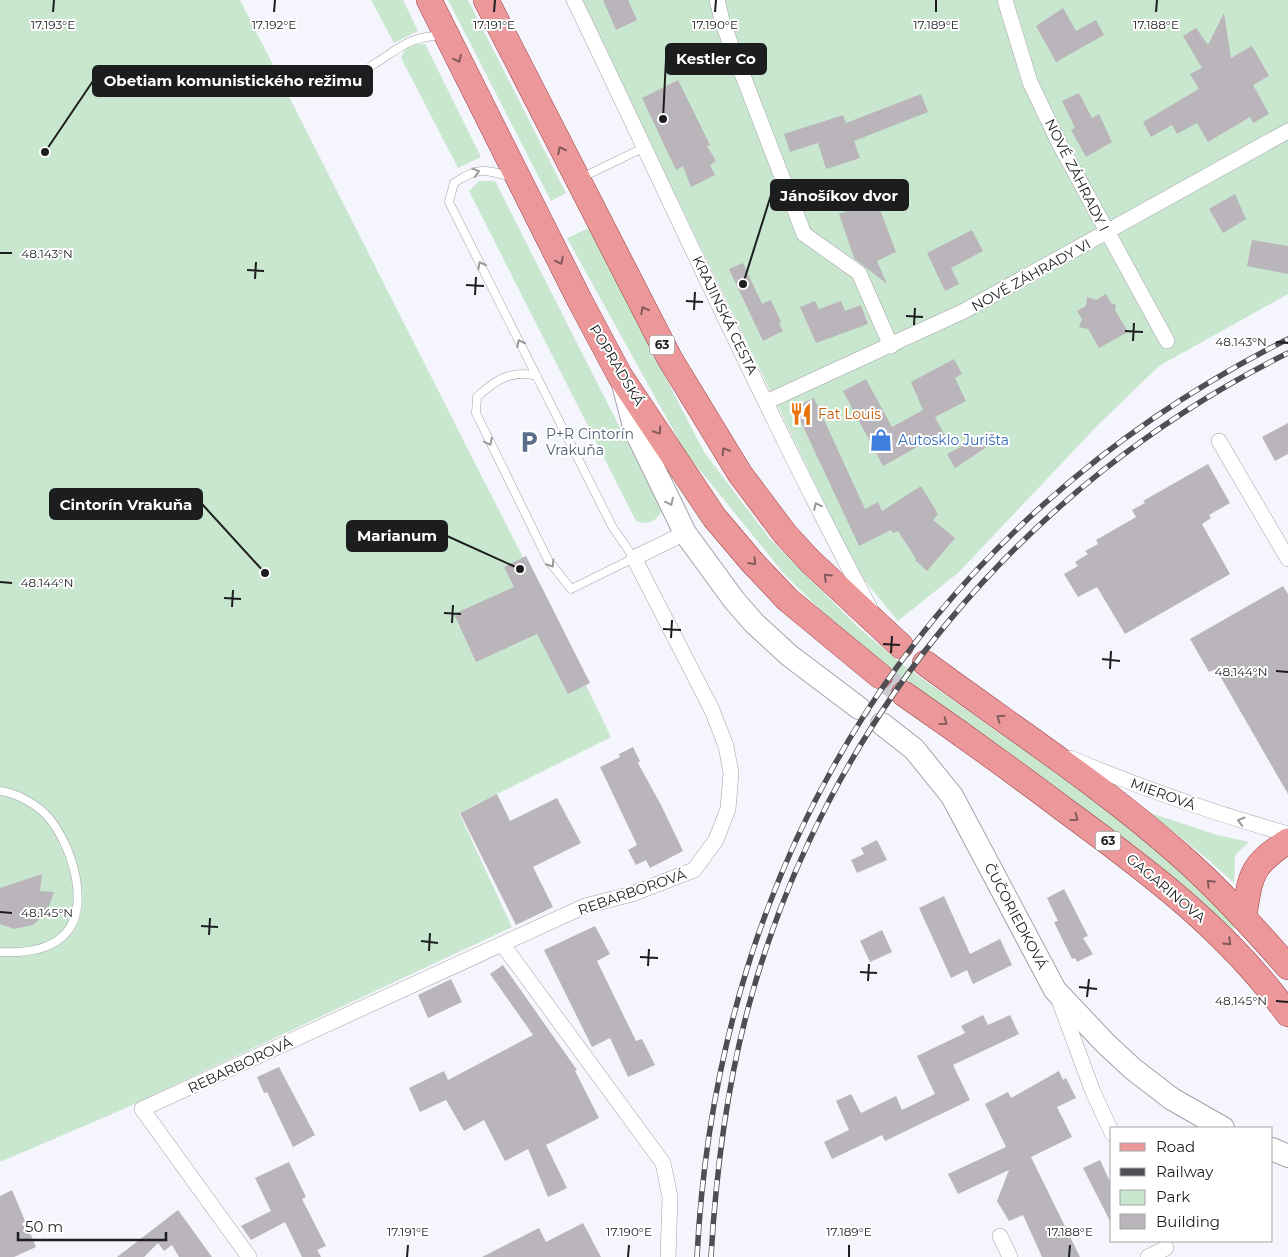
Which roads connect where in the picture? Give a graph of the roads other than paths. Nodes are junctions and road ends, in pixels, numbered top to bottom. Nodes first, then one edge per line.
1 (429, 0) edge
2 (486, 0) edge
3 (574, 0) edge
4 (718, 0) edge
5 (1005, 0) edge
6 (447, 37) junction
7 (371, 66) dead end
8 (1288, 131) edge
9 (645, 147) junction
10 (518, 178) junction
11 (576, 180) junction
12 (1107, 233) junction
13 (1167, 341) dead end
14 (890, 346) junction
15 (537, 376) junction
16 (620, 376) junction
17 (766, 402) junction
18 (1219, 441) dead end
19 (685, 533) junction
20 (634, 558) junction
21 (1288, 559) edge
22 (880, 627) junction
23 (901, 646) dead end
24 (925, 663) dead end
25 (880, 676) tunnel mouth
26 (904, 694) tunnel mouth
27 (859, 708) dead end
28 (882, 724) dead end
29 (1040, 745) junction
30 (0, 791) edge
31 (1288, 834) edge
32 (1288, 841) edge
33 (1244, 917) junction
34 (503, 945) junction
35 (0, 952) edge
36 (1288, 967) edge
37 (1055, 990) junction
38 (1288, 1014) edge
39 (1221, 1127) edge
40 (1110, 1130) edge
41 (1273, 1149) edge
42 (1288, 1156) edge
43 (1000, 1236) dead end
44 (1166, 1249) edge
45 (249, 1257) edge
46 (668, 1257) edge
47 (1010, 1257) edge
48 (1148, 1257) edge

1 - 6 main road, POPRADSKÁ
11 -> 2 main road, 63
3 - 9 street, KRAJINSKÁ CESTA
4 - 14 street
5 - 12 street, NOVÉ ZÁHRADY I
6 - 7 lane
6 -> 10 main road, POPRADSKÁ
8 - 12 street, NOVÉ ZÁHRADY VI
9 - 11 lane
9 - 17 street, KRAJINSKÁ CESTA
15 -> 10 lane
10 -> 16 main road, POPRADSKÁ
22 -> 11 main road, 63
12 - 13 street, NOVÉ ZÁHRADY I
12 - 14 street, NOVÉ ZÁHRADY VI
14 - 17 street, NOVÉ ZÁHRADY VI
15 - 20 lane
15 -> 20 lane
16 -> 19 street
16 -> 25 main road, POPRADSKÁ
22 -> 17 street, KRAJINSKÁ CESTA
18 - 21 street
19 - 20 street
19 - 27 street
20 - 34 street, REBARBOROVÁ
22 - 23 main road, 63
29 -> 24 main road, 63
26 -> 38 main road, GAGARINOVA / 63
28 - 37 street, ČUČORIEDKOVÁ
31 -> 29 street, MIEROVÁ
33 -> 29 main road, 63
30 - 35 lane
32 - 33 main road
33 - 36 main road, 63
34 - 45 street, REBARBOROVÁ
34 - 46 street
37 - 39 street
37 - 40 street, ČUČORIEDKOVÁ
41 - 42 street
43 - 47 street
44 - 48 street

